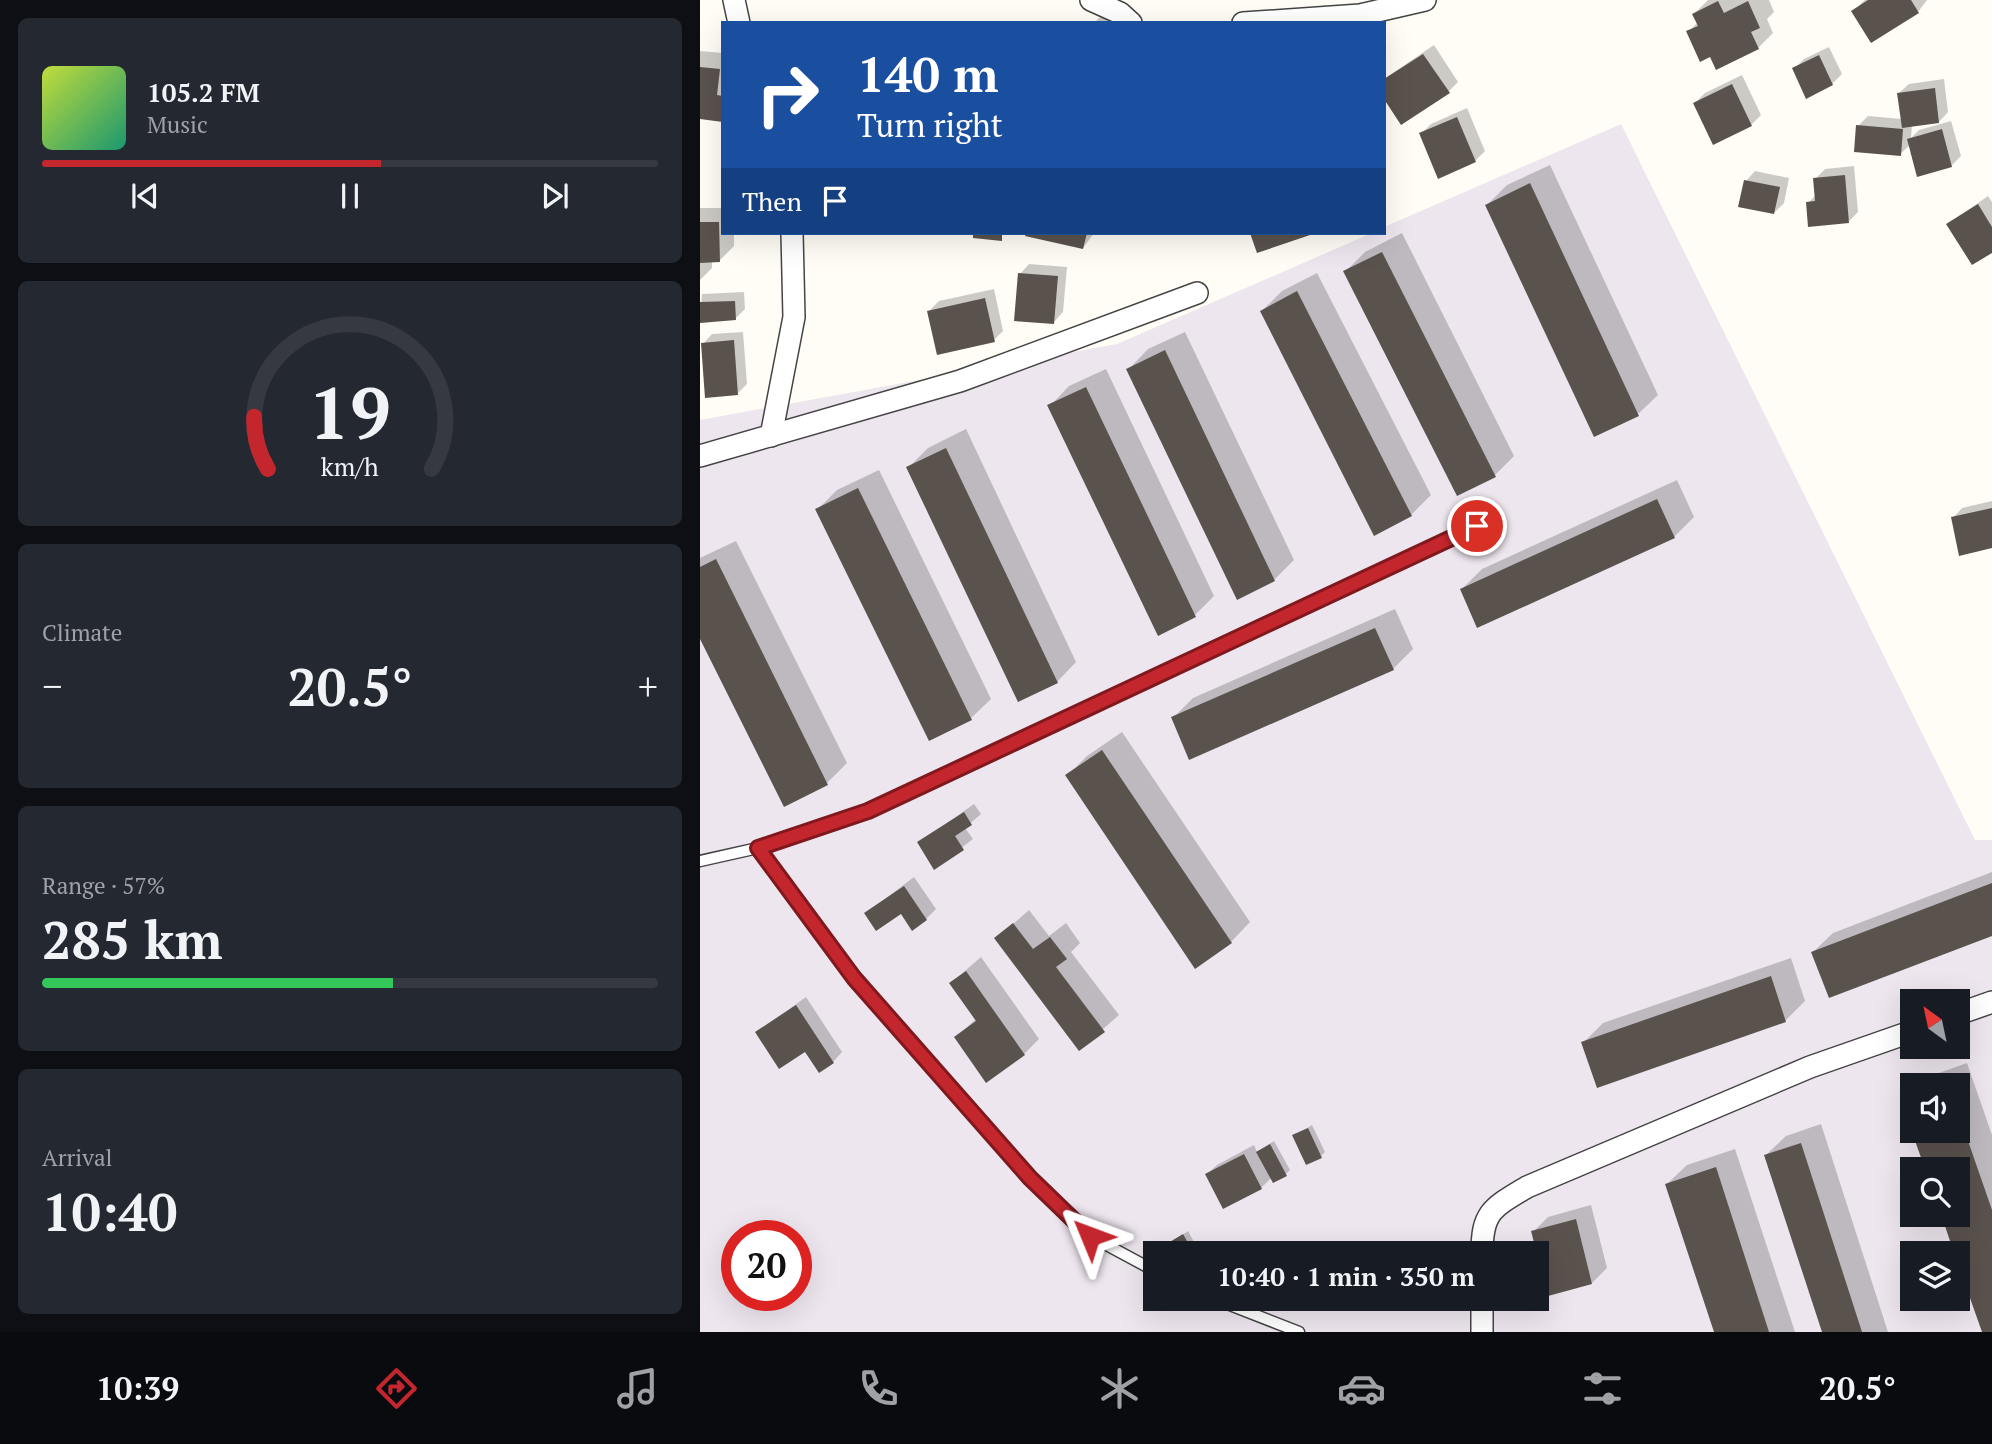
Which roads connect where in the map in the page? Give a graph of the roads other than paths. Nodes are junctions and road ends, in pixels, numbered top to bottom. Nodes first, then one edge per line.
1 (734, 0) edge
2 (1091, 0) edge
3 (1424, 0) edge
4 (739, 21) edge
5 (1130, 21) edge
6 (1272, 21) edge
7 (792, 235) edge
8 (1197, 293) dead end
9 (771, 436) junction
10 (700, 456) edge
11 (1477, 526) dead end
12 (758, 848) junction
13 (700, 861) edge
14 (1992, 1002) edge
15 (1970, 1010) edge
16 (1900, 1036) edge
17 (1482, 1241) edge
18 (1143, 1265) edge
19 (1245, 1311) edge
20 (1482, 1311) edge
21 (1299, 1332) edge
22 (1482, 1332) edge

1 - 4 street
2 - 5 street
3 - 6 street
7 - 9 street
8 - 9 street
9 - 10 street
11 - 12 lane
12 - 13 lane
12 - 18 lane
14 - 15 street
16 - 17 street
19 - 21 lane
20 - 22 street

